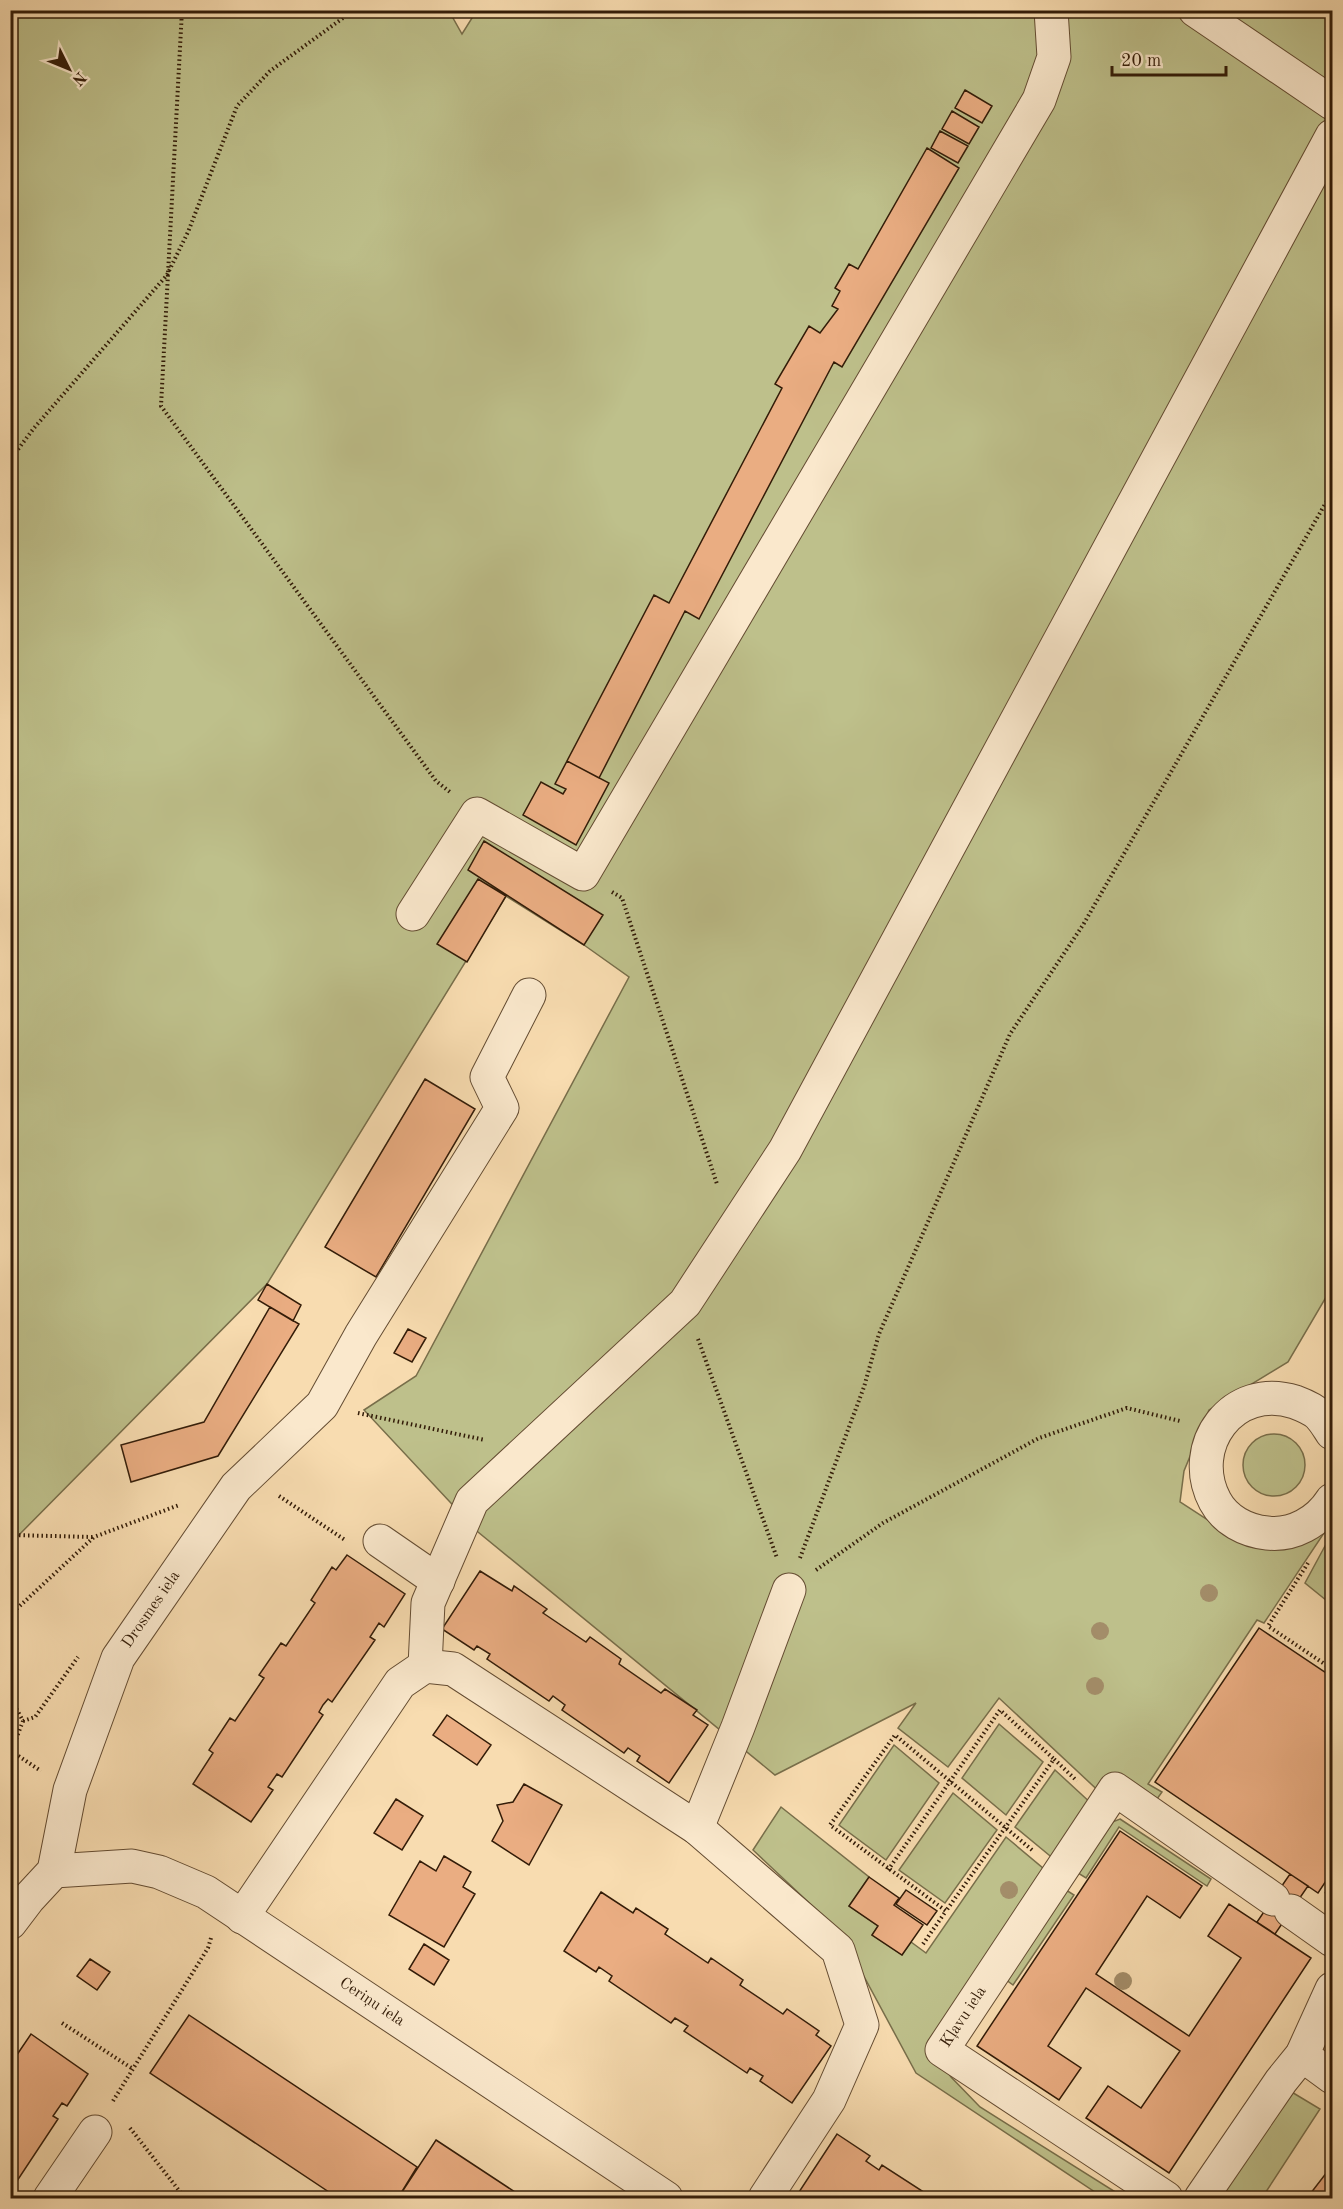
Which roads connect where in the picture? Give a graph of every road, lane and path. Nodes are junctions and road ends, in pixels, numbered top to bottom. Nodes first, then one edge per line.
1 (182, 10) edge
2 (354, 10) edge
3 (1051, 10) edge
4 (1196, 10) edge
5 (1332, 103) edge
6 (1332, 136) edge
7 (167, 275) junction
8 (10, 460) edge
9 (1332, 492) edge
10 (477, 813) junction
11 (583, 874) junction
12 (413, 914) dead end
13 (529, 995) dead end
14 (717, 1194) dead end
15 (685, 1303) junction
16 (322, 1405) junction
17 (1328, 1414) edge
18 (1217, 1430) junction
19 (530, 1447) junction
20 (1332, 1500) edge
21 (293, 1506) dead end
22 (223, 1507) junction
23 (10, 1535) edge
24 (94, 1537) junction
25 (380, 1541) joint
26 (1300, 1579) dead end
27 (438, 1581) junction
28 (789, 1590) junction
29 (10, 1615) edge
30 (118, 1658) junction
31 (425, 1666) junction
32 (1332, 1669) edge
33 (10, 1697) edge
34 (23, 1721) junction
35 (10, 1752) edge
36 (1054, 1760) junction
37 (950, 1781) junction
38 (1109, 1798) junction
39 (697, 1828) junction
40 (1006, 1828) junction
41 (888, 1870) junction
42 (54, 1871) junction
43 (1059, 1873) junction
44 (234, 1911) junction
45 (946, 1911) junction
46 (10, 1923) edge
47 (1332, 1940) edge
48 (923, 1944) dead end
49 (1332, 1989) edge
50 (62, 2023) dead end
51 (1302, 2055) junction
52 (133, 2069) junction
53 (1332, 2077) edge
54 (126, 2122) dead end
55 (95, 2132) joint
56 (50, 2199) edge
57 (189, 2199) edge
58 (666, 2199) edge
59 (765, 2199) edge
60 (1166, 2199) edge
61 (1201, 2199) edge

1 - 7 path
2 - 7 path
3 - 11 street
4 - 5 street
6 - 15 street
7 - 8 path
7 - 10 path
9 - 28 path
10 - 11 street
10 - 12 street
11 - 14 path
13 - 16 street, Drosmes iela
15 - 19 street
15 - 28 path
16 - 19 path
16 - 22 street, Drosmes iela
17 - 18 street
18 - 20 street
18 - 28 path
19 - 27 street
21 - 25 path
22 - 24 path
22 - 30 street, Drosmes iela
23 - 24 path
24 - 29 path
25 - 27 street
26 - 32 path
27 - 31 street
28 - 39 street
30 - 34 path
30 - 42 street, Drosmes iela
31 - 39 street
31 - 44 street
33 - 34 path
34 - 35 path
36 - 37 path
36 - 38 path
36 - 40 path
37 - 40 path
37 - 41 path
37 - 41 path
38 - 43 street, Kļavu iela
38 - 47 street
39 - 59 street
40 - 43 path
40 - 45 path
41 - 45 path
42 - 44 street, Ceriņu iela
42 - 46 street
43 - 60 street, Kļavu iela
44 - 52 path
44 - 58 street, Ceriņu iela
45 - 48 path
49 - 51 street
50 - 52 path
51 - 53 street
51 - 61 street
52 - 55 path
54 - 57 path
55 - 56 street

